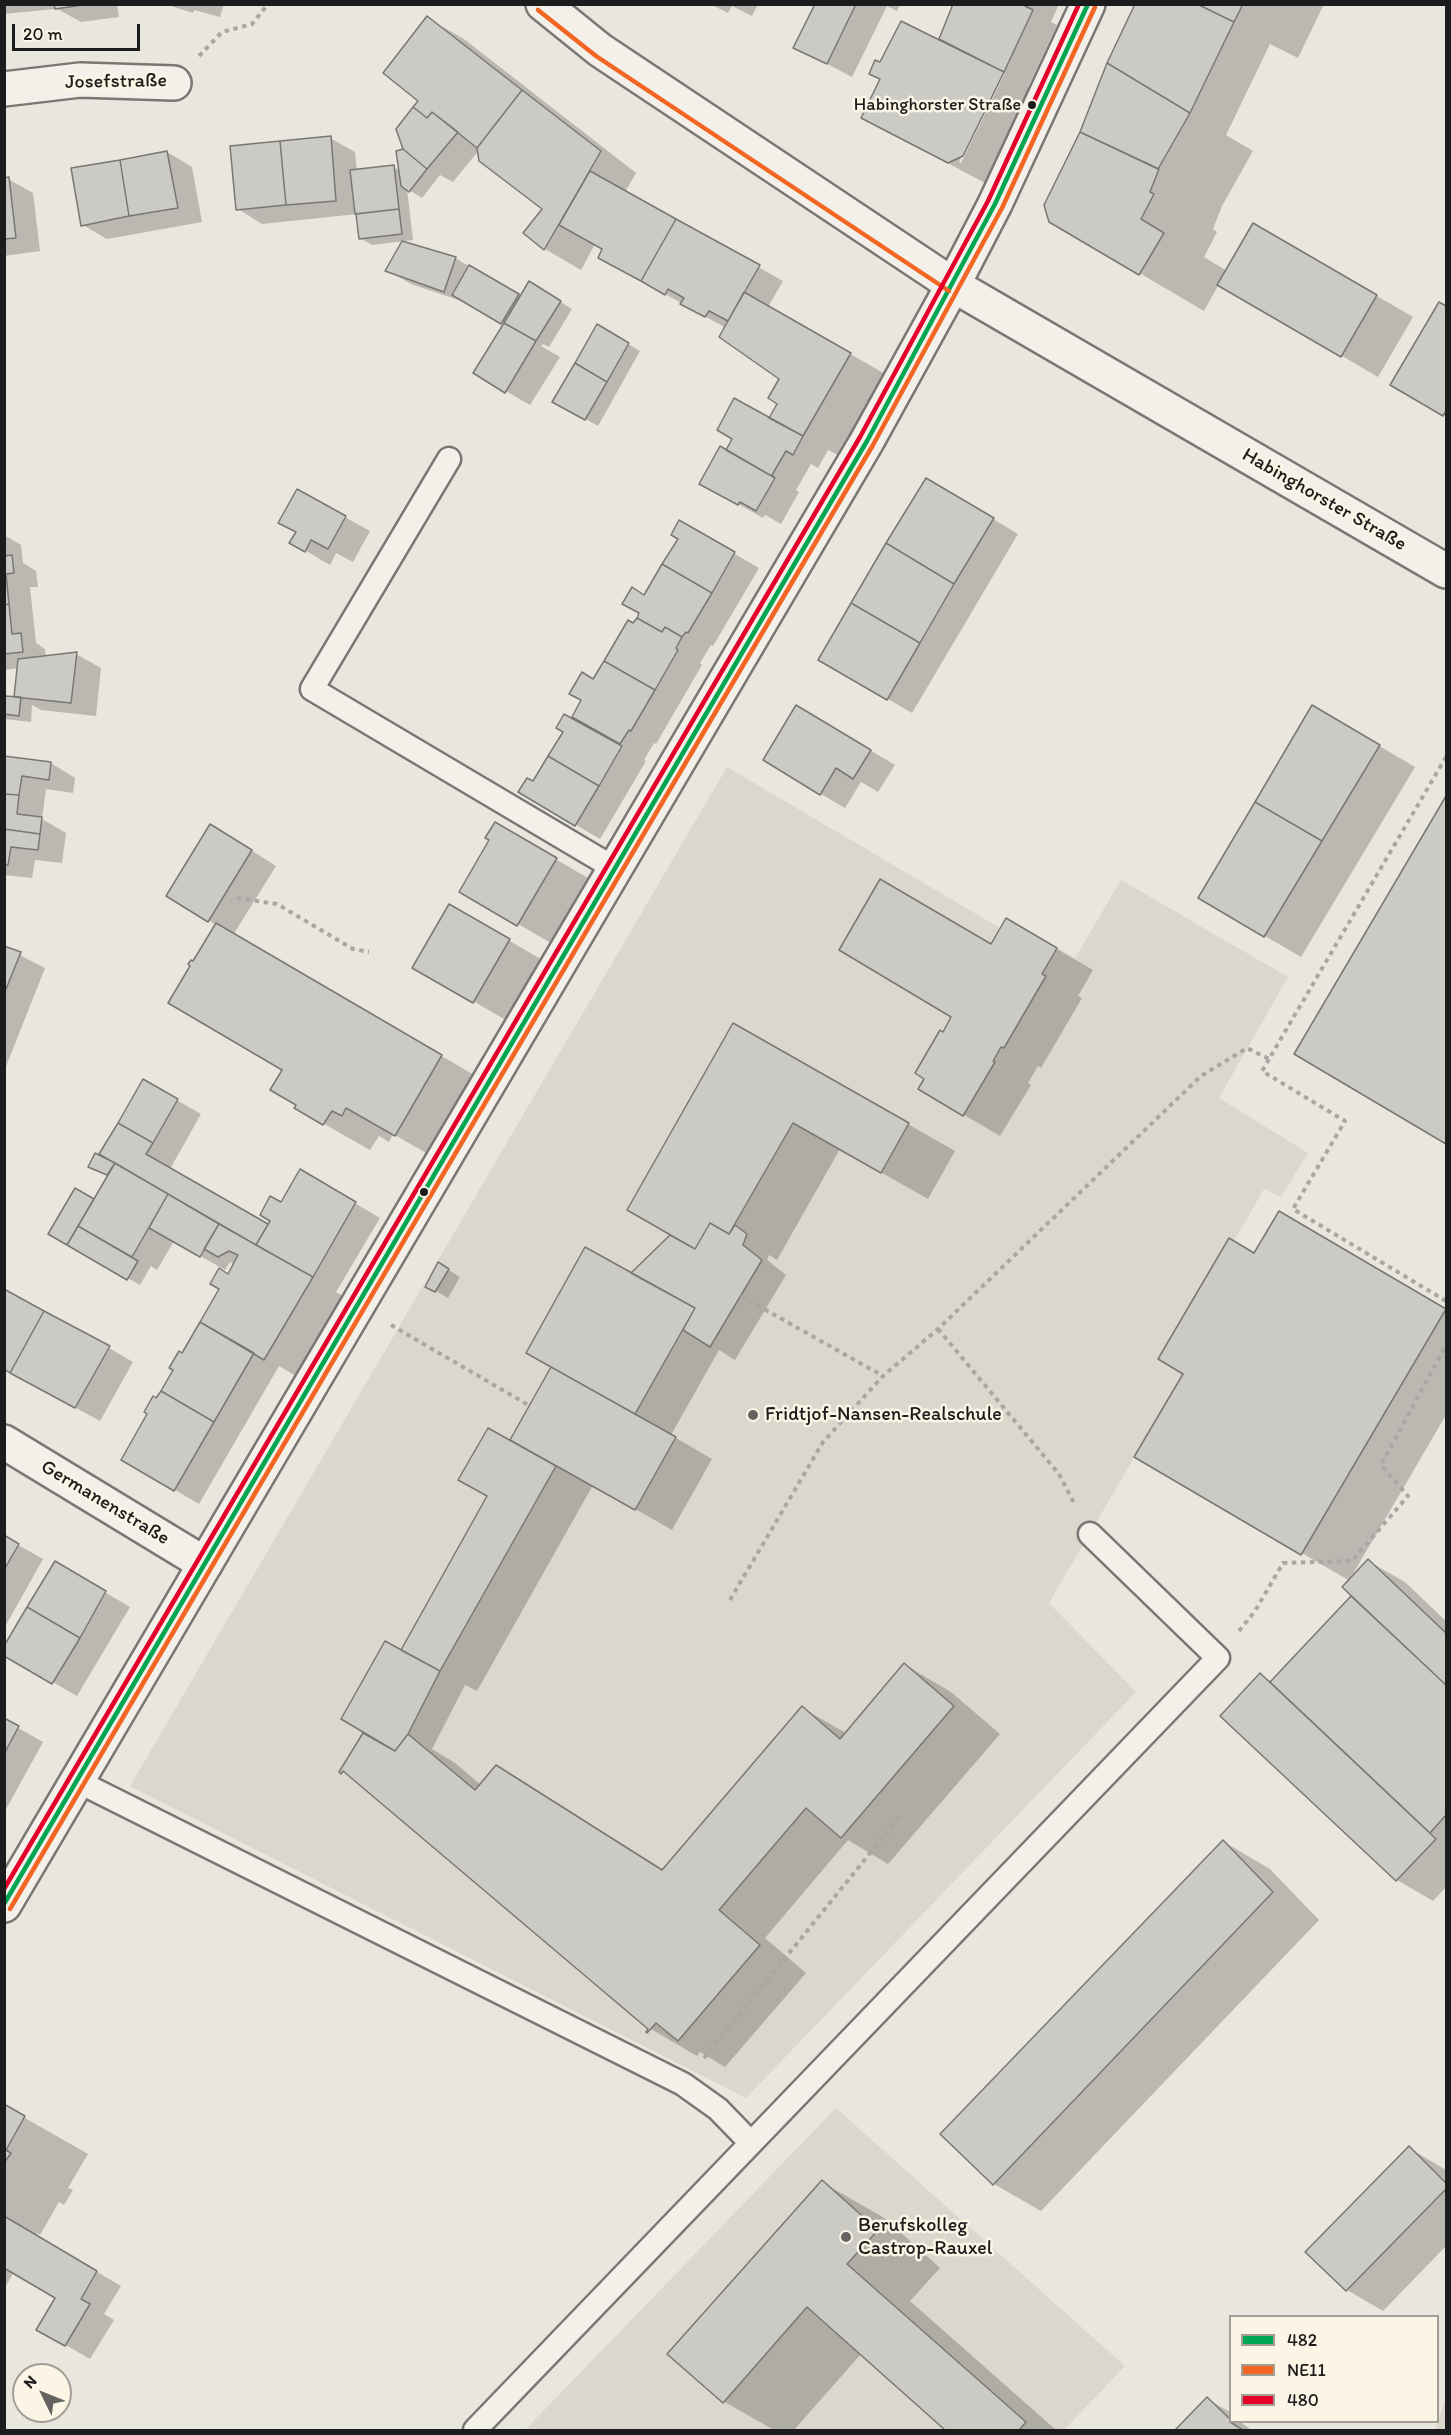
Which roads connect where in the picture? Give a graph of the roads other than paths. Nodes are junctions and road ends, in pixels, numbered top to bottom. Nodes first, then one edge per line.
1 (543, 4) edge
2 (1088, 4) edge
3 (174, 83) road end
4 (4, 89) edge
5 (953, 285) junction
6 (449, 459) dead end
7 (1446, 571) edge
8 (614, 868) junction
9 (4, 1442) edge
10 (1090, 1534) road end
11 (205, 1564) junction
12 (77, 1781) junction
13 (4, 1905) edge
14 (751, 2143) junction
15 (475, 2430) edge

1 - 5 street, Habinghorster Straße
2 - 5 street
3 - 4 street, Josefstraße
5 - 7 street, Habinghorster Straße
5 - 8 street
6 - 8 lane
8 - 11 street
9 - 11 street, Germanenstraße
10 - 14 lane
11 - 12 street
12 - 13 street
12 - 14 lane
14 - 15 lane

